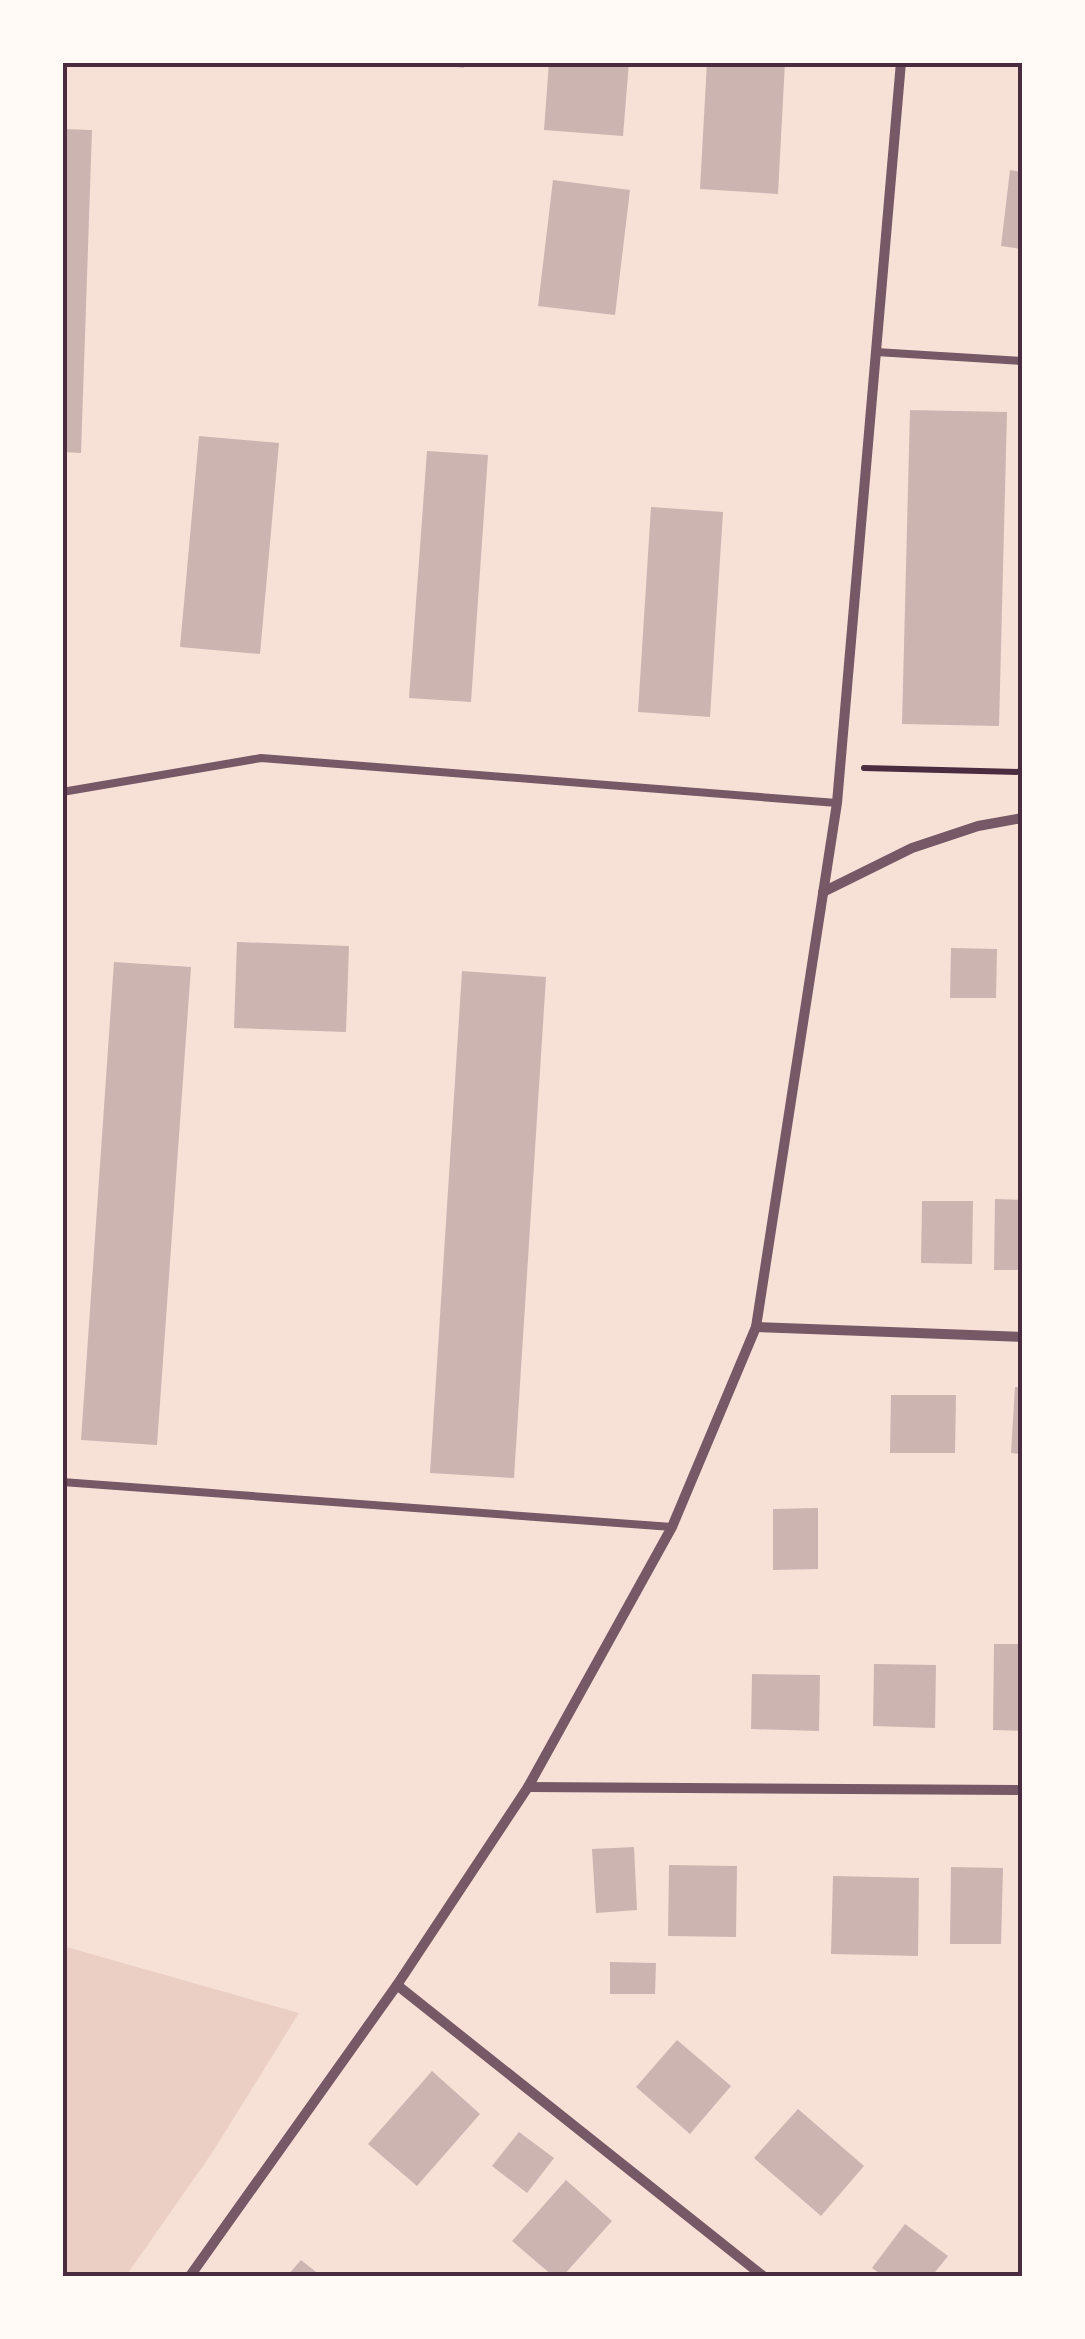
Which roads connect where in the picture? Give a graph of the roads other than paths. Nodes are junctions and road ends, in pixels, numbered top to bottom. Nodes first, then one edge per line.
1 (901, 62) edge
2 (876, 352) junction
3 (1022, 361) edge
4 (62, 792) edge
5 (837, 803) junction
6 (1022, 818) edge
7 (823, 892) junction
8 (756, 1327) junction
9 (1022, 1337) edge
10 (62, 1482) edge
11 (672, 1527) junction
12 (528, 1787) junction
13 (1022, 1790) edge
14 (397, 1984) junction
15 (190, 2276) edge
16 (763, 2276) edge

1 - 2 street
2 - 3 lane
2 - 5 street
4 - 5 lane
5 - 7 street
6 - 7 street
7 - 8 street
8 - 9 street
8 - 11 street
10 - 11 lane
11 - 12 street
12 - 13 street
12 - 14 street
14 - 15 street
14 - 16 street

